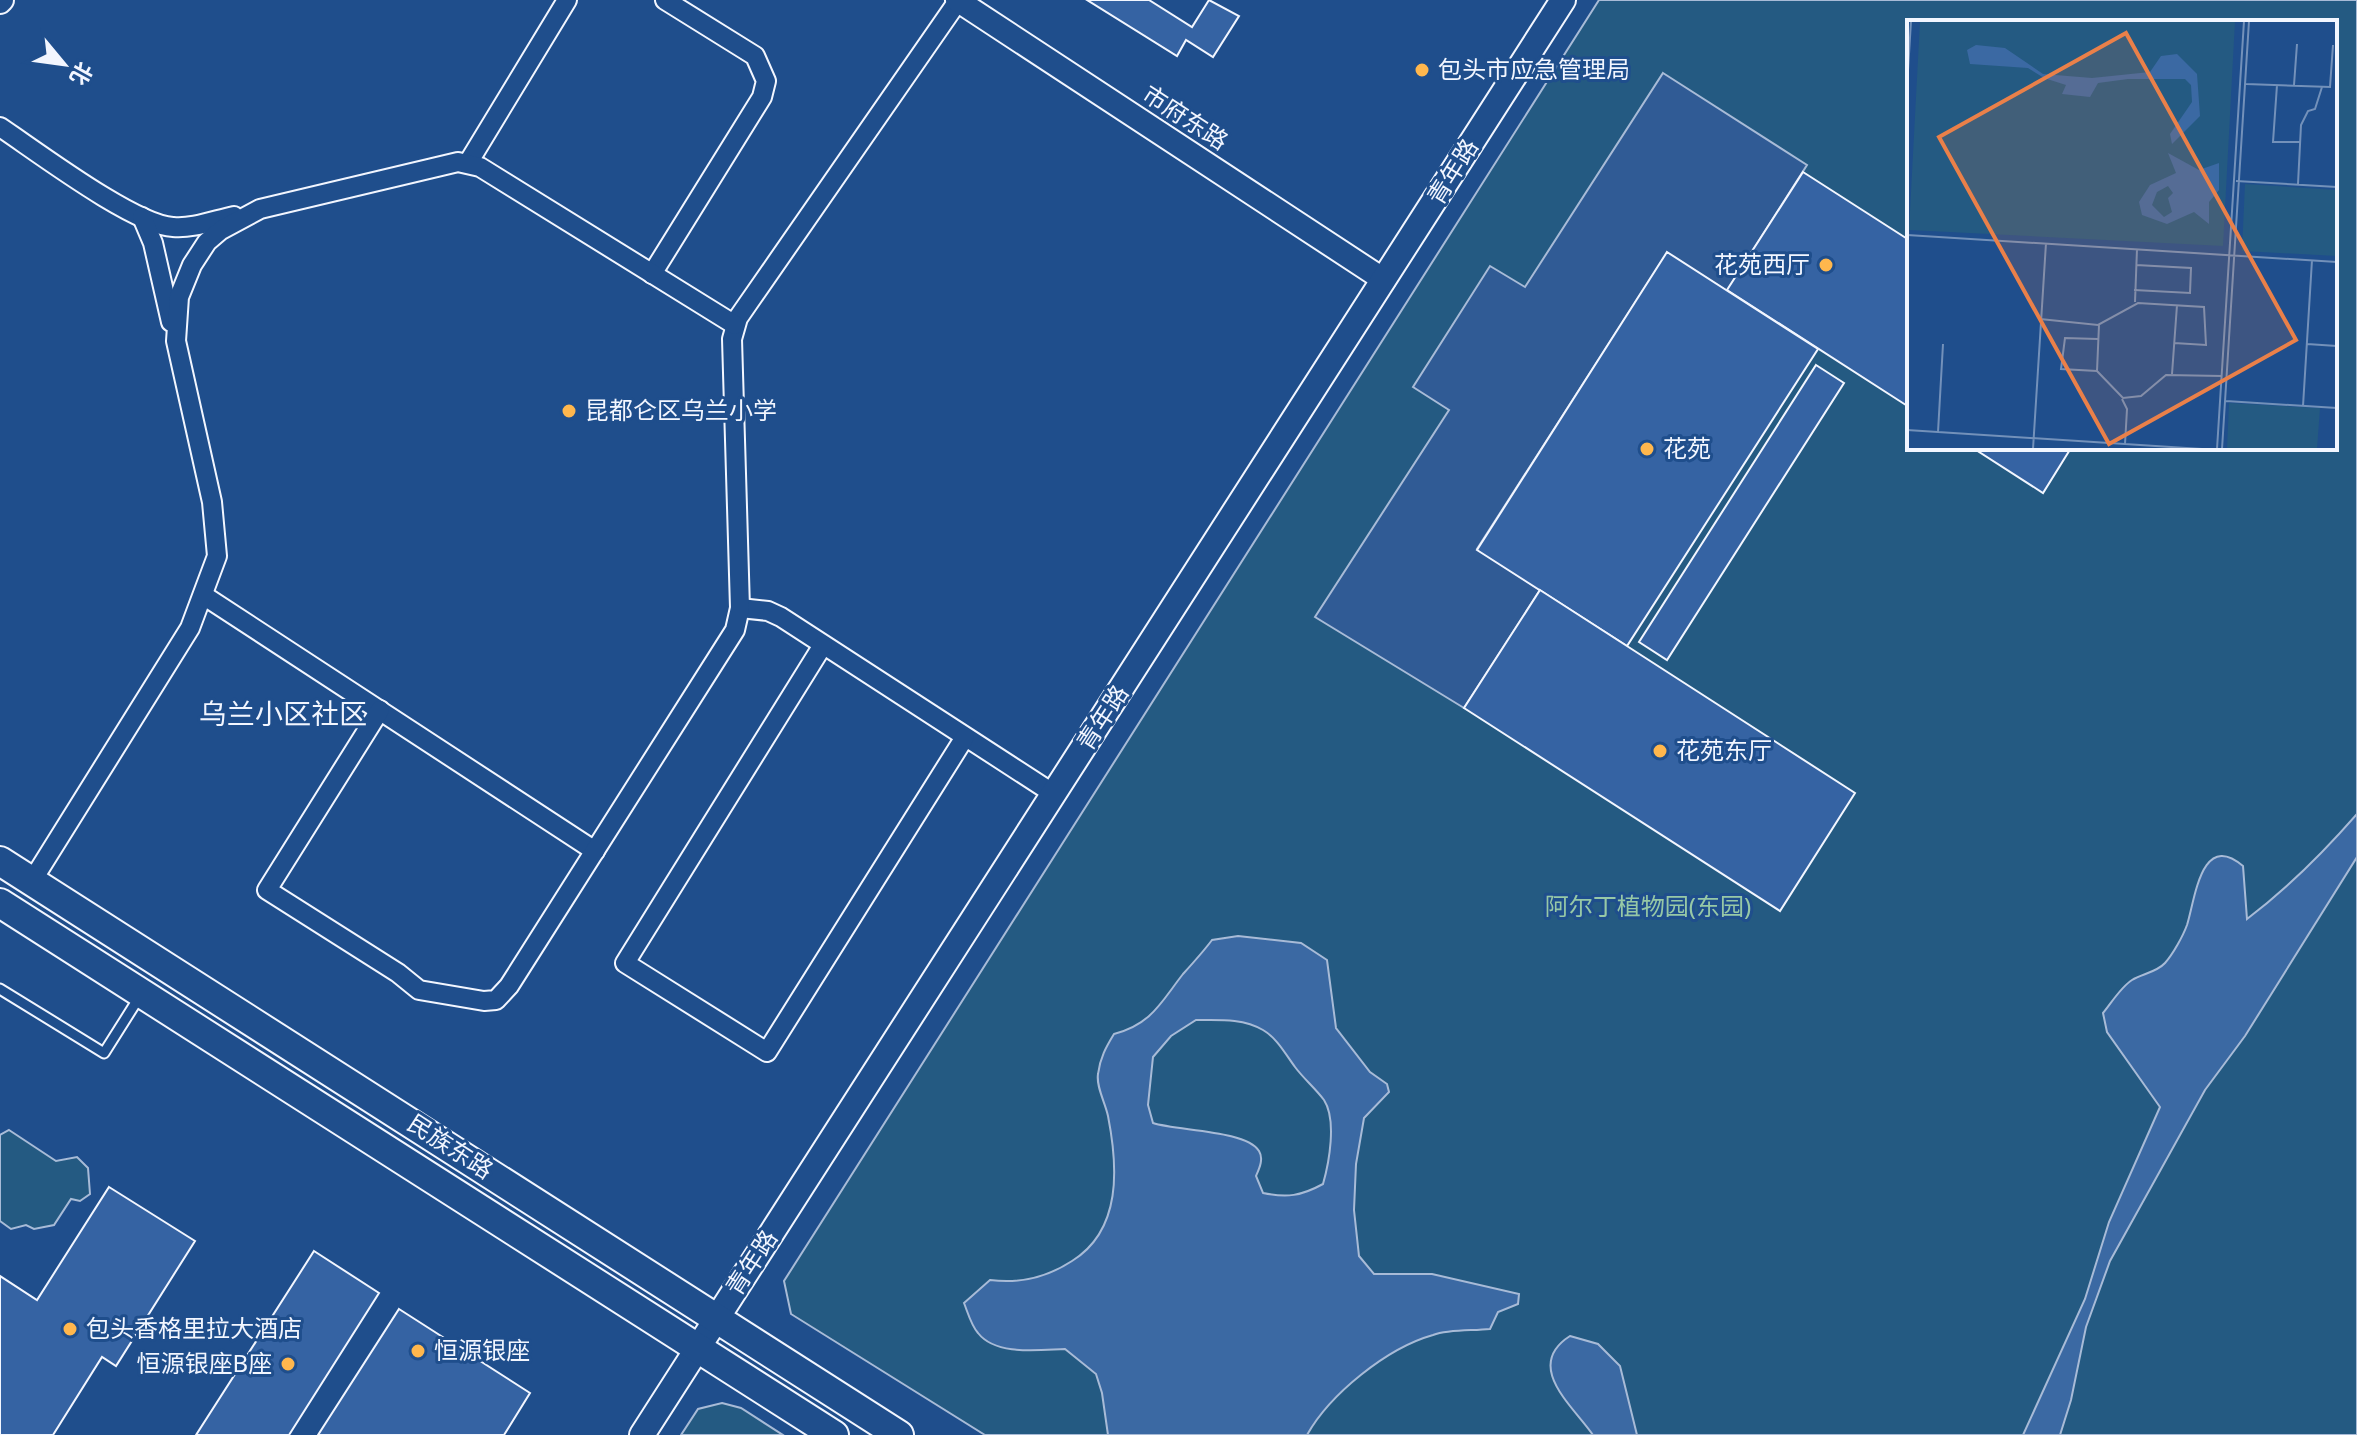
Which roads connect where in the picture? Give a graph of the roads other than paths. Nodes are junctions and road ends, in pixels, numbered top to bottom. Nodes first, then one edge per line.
1 (567, 0) edge
2 (665, 0) edge
3 (1563, 0) edge
4 (958, 1) edge
5 (0, 127) edge
6 (468, 163) junction
7 (260, 209) junction
8 (142, 217) junction
9 (652, 274) junction
10 (1384, 280) junction
11 (735, 325) junction
12 (176, 341) junction
13 (203, 595) junction
14 (740, 608) junction
15 (823, 645) junction
16 (380, 710) junction
17 (965, 737) junction
18 (1054, 794) junction
19 (595, 851) junction
20 (0, 861) edge
21 (32, 881) junction
22 (0, 903) edge
23 (0, 989) edge
24 (142, 993) junction
25 (717, 1318) junction
26 (698, 1348) junction
27 (642, 1435) edge
28 (834, 1435) edge
29 (899, 1435) edge

1 - 6 street
2 - 9 street
3 - 10 main road, 青年路
4 - 10 street, 市府东路
4 - 11 street
5 - 8 street
6 - 7 street
6 - 9 street
7 - 8 street
7 - 12 street
8 - 12 street
9 - 11 street
10 - 18 main road, 青年路
11 - 14 street
12 - 13 street
13 - 16 street
13 - 21 street
14 - 15 street
14 - 19 street
15 - 17 street
15 - 17 street
16 - 19 street
16 - 19 street
17 - 18 street
18 - 25 main road, 青年路
20 - 21 main road, 民族东路
21 - 25 main road, 民族东路
22 - 24 main road, 民族东路
23 - 24 lane
24 - 26 main road, 民族东路
25 - 26 main road, 青年路
25 - 29 main road, 民族东路
26 - 27 main road, 青年路
26 - 28 main road, 民族东路

